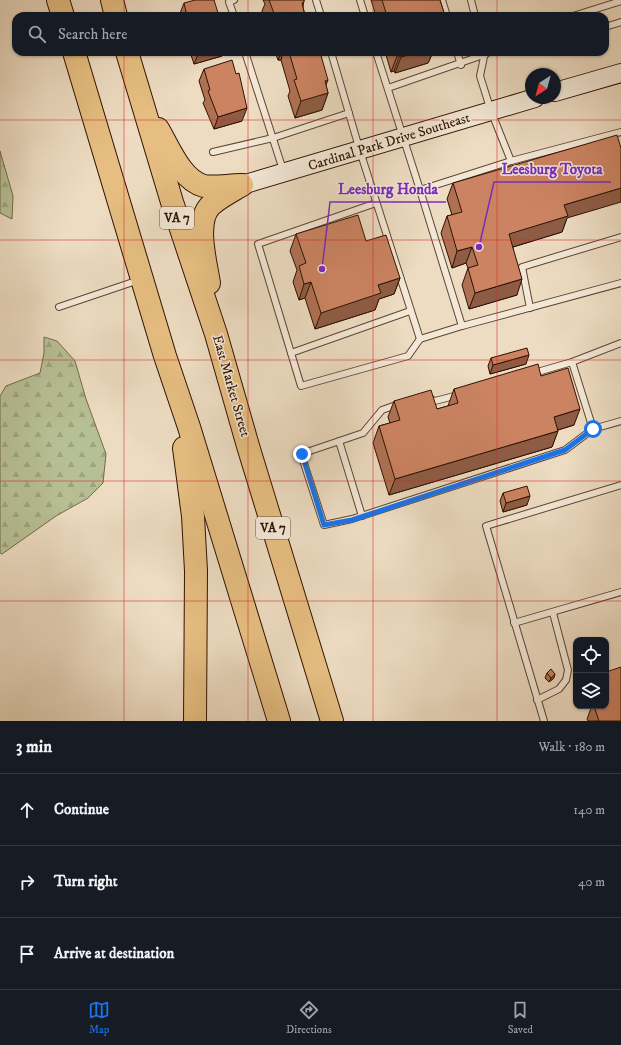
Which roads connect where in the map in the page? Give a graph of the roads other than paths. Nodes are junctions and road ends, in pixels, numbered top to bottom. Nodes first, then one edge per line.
1 (58, 0) edge
2 (112, 0) edge
3 (234, 0) edge
4 (316, 0) edge
5 (360, 0) edge
6 (442, 0) edge
7 (471, 0) edge
8 (621, 1) edge
9 (62, 12) edge
10 (115, 12) edge
11 (233, 12) edge
12 (320, 12) edge
13 (364, 12) edge
14 (446, 12) edge
15 (474, 12) edge
16 (586, 12) edge
17 (621, 22) edge
18 (609, 26) edge
19 (75, 56) edge
20 (128, 56) edge
21 (246, 56) edge
22 (332, 56) edge
23 (377, 56) edge
24 (458, 56) edge
25 (478, 56) edge
26 (484, 56) edge
27 (461, 64) junction
28 (621, 73) edge
29 (388, 88) junction
30 (561, 90) edge
31 (141, 100) junction
32 (525, 101) edge
33 (491, 111) junction
34 (349, 113) junction
35 (621, 132) edge
36 (273, 138) junction
37 (403, 138) junction
38 (360, 151) junction
39 (213, 152) dead end
40 (511, 161) junction
41 (284, 173) junction
42 (242, 185) junction
43 (420, 190) junction
44 (376, 203) junction
45 (621, 237) edge
46 (142, 279) junction
47 (621, 283) edge
48 (59, 307) dead end
49 (530, 308) junction
50 (410, 311) junction
51 (462, 326) junction
52 (216, 334) junction
53 (420, 339) junction
54 (621, 343) edge
55 (291, 353) junction
56 (165, 356) junction
57 (572, 362) junction
58 (526, 375) edge
59 (465, 392) edge
60 (424, 396) edge
61 (403, 403) edge
62 (621, 421) edge
63 (593, 429) junction
64 (338, 442) junction
65 (621, 485) edge
66 (362, 516) junction
67 (621, 592) edge
68 (553, 613) junction
69 (514, 623) junction
70 (537, 700) junction
71 (195, 721) edge
72 (279, 721) edge
73 (332, 721) edge
74 (544, 721) edge

1 - 9 highway
2 - 10 highway
3 - 11 lane
4 - 12 lane
5 - 13 lane
6 - 14 lane
7 - 15 lane
8 - 16 lane
17 - 18 lane
19 - 46 highway
20 - 31 highway, East Market Street / VA 7
21 - 36 lane
22 - 34 lane
23 - 29 lane
24 - 27 lane
25 - 27 lane
26 - 33 lane
27 - 29 lane
28 - 30 street
29 - 37 lane
31 - 42 highway
31 - 52 highway, East Market Street / VA 7
32 - 33 street, Cardinal Park Drive Southeast
33 - 37 street, Cardinal Park Drive Southeast
33 - 40 lane
34 - 36 lane
34 - 38 lane
35 - 40 lane
36 - 39 lane
36 - 41 lane
37 - 38 street, Cardinal Park Drive Southeast
37 - 43 lane
38 - 41 street, Cardinal Park Drive Southeast
38 - 44 lane
40 - 43 lane
41 - 42 street, Cardinal Park Drive Southeast
42 - 52 highway
43 - 51 lane
44 - 50 lane
44 - 55 lane
45 - 49 lane
46 - 48 lane
46 - 56 highway
47 - 49 lane
49 - 51 lane
50 - 53 lane
50 - 55 lane
51 - 53 lane
52 - 73 highway, East Market Street / VA 7
53 - 55 lane
54 - 57 lane
56 - 71 highway
56 - 72 highway
57 - 58 lane
57 - 63 lane
59 - 60 lane
61 - 64 lane
62 - 63 lane
63 - 66 lane
64 - 66 lane
64 - 66 lane
65 - 69 lane
67 - 68 lane
68 - 69 lane
68 - 70 lane
69 - 70 lane
70 - 74 lane

